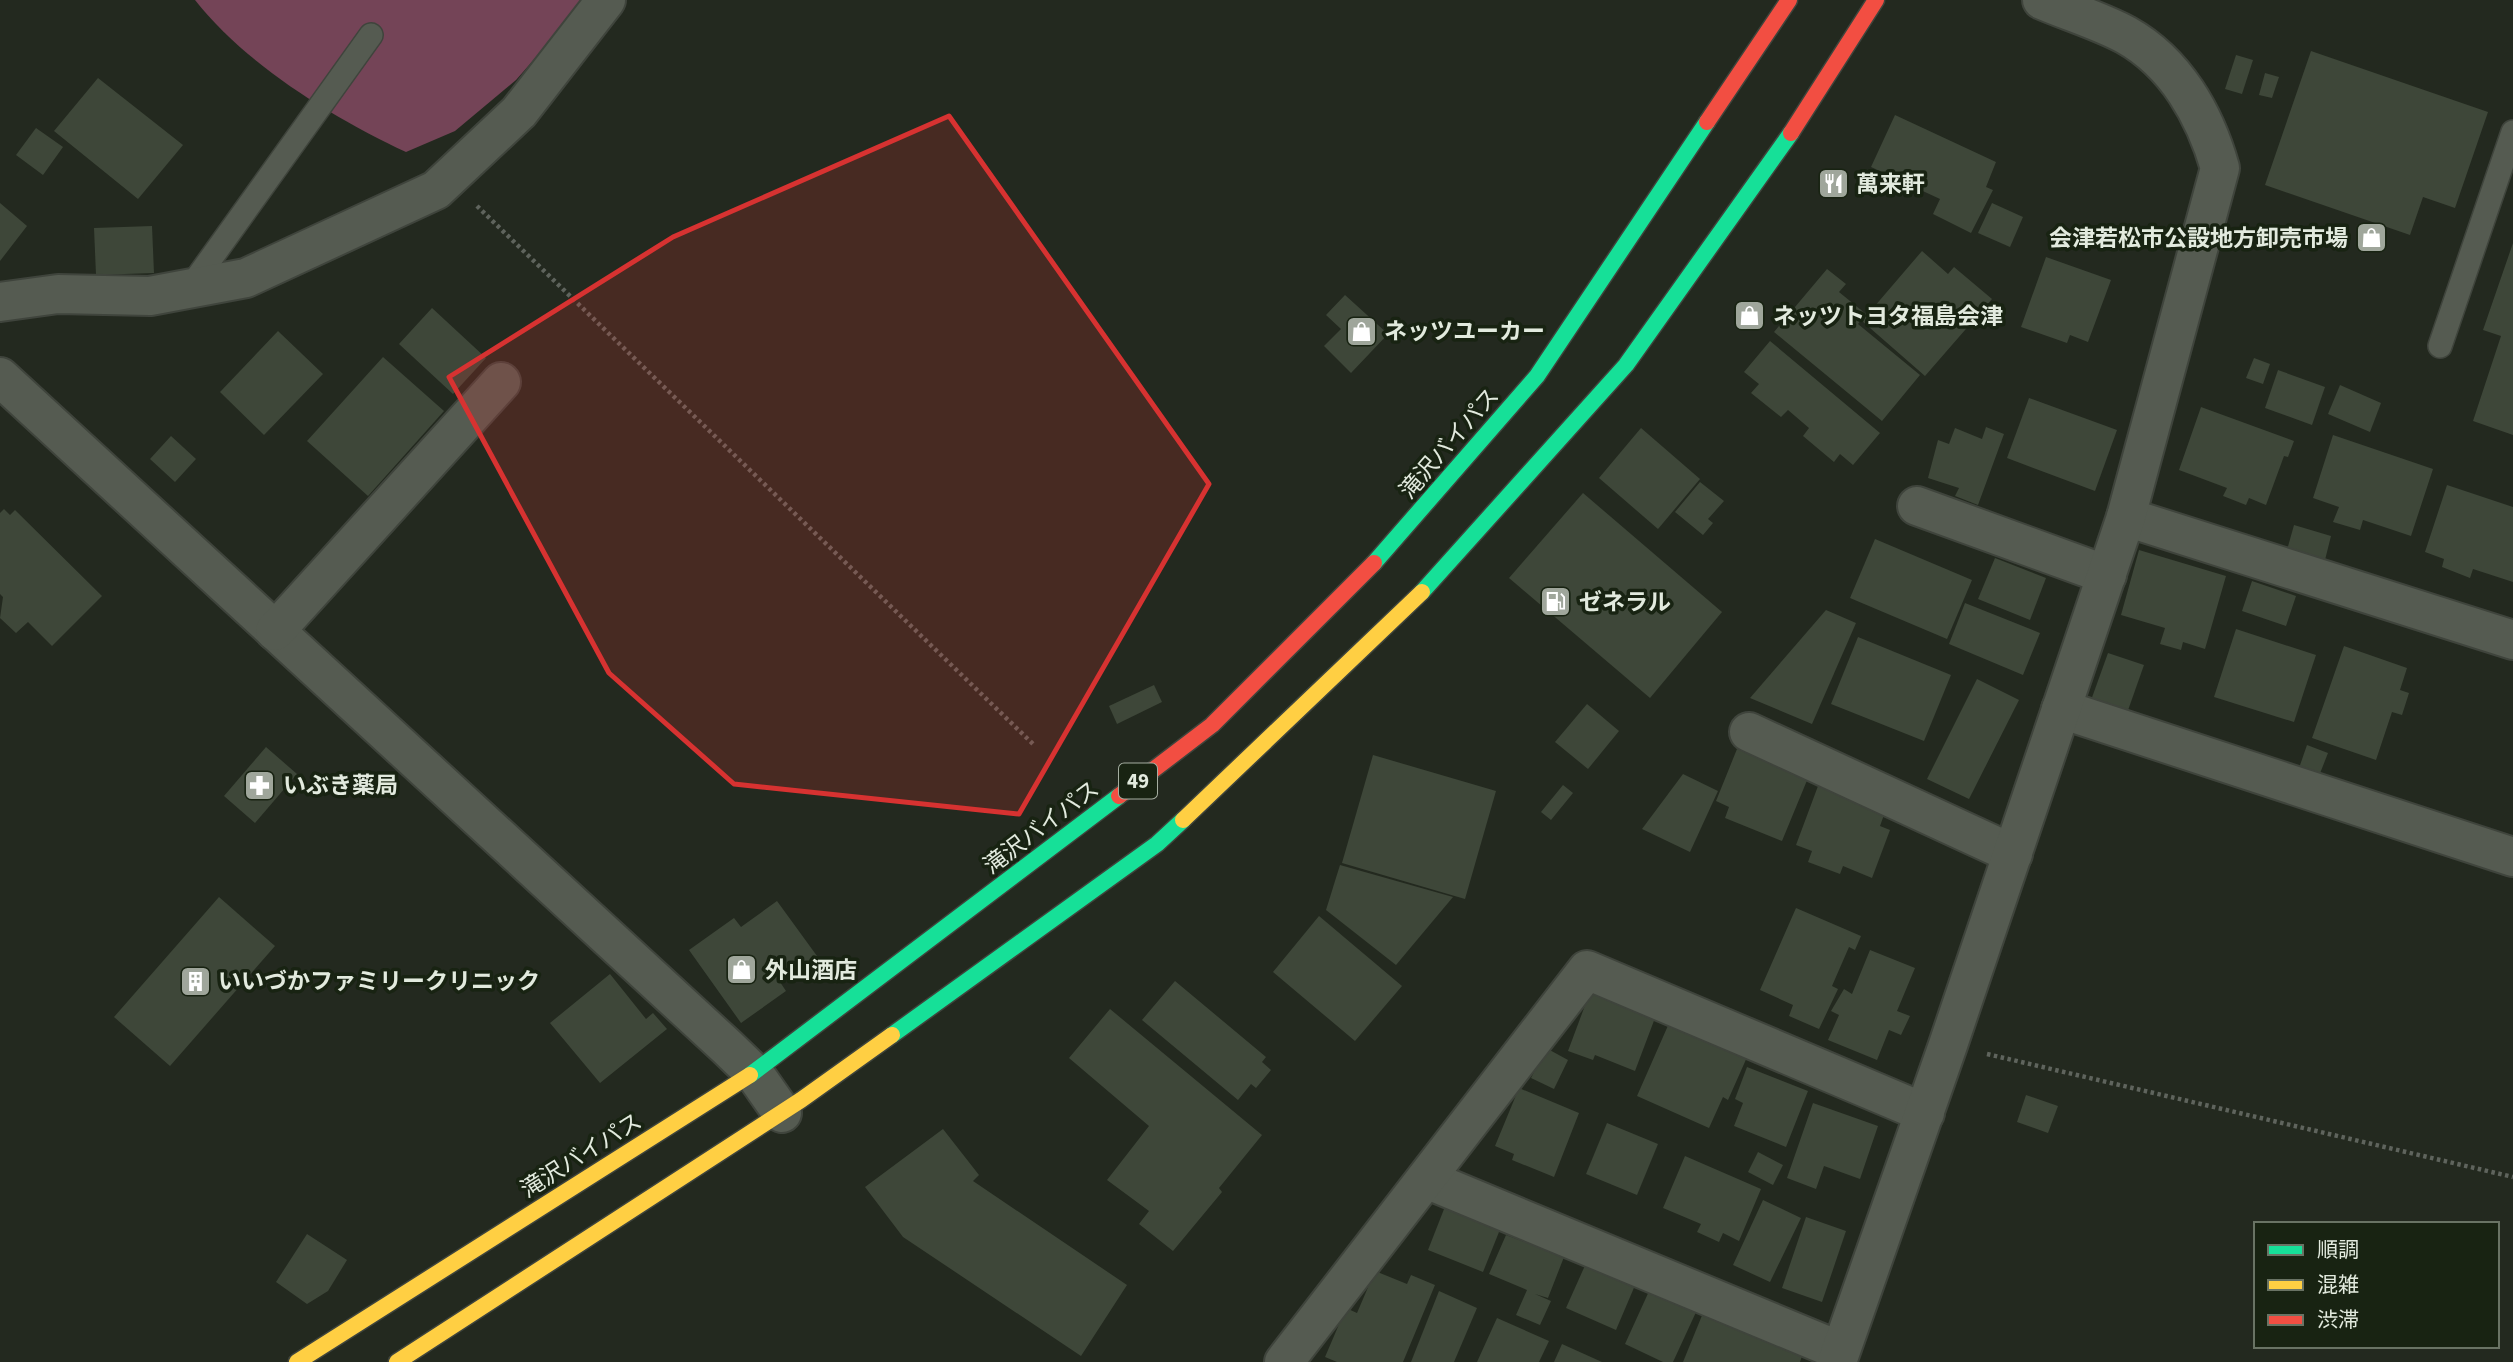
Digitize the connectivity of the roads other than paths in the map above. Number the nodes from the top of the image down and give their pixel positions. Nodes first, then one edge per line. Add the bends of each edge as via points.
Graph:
1 (606, 0) edge
2 (1789, 0) edge
3 (1876, 0) edge
4 (2042, 0) edge
5 (371, 35) dead end
6 (2513, 132) edge
7 (189, 289) junction
8 (0, 302) edge
9 (2440, 345) dead end
10 (0, 377) edge
11 (501, 382) dead end
12 (1917, 506) dead end
13 (2126, 517) junction
14 (2107, 575) junction
15 (275, 631) junction
16 (2513, 640) edge
17 (2061, 709) junction
18 (1749, 732) dead end
19 (2013, 854) junction
20 (2513, 857) edge
21 (754, 1073) junction
22 (782, 1113) junction
23 (1925, 1113) junction
24 (1426, 1179) junction
25 (1839, 1357) edge
26 (297, 1362) edge
27 (397, 1362) edge
28 (1286, 1362) edge

1 - 7 street via 519,112 436,190 246,278
2 - 21 highway, 滝沢バイパス / 49 via 1537,376 1367,571 1212,725
3 - 22 highway, 49 via 1741,207 1626,365 1389,626 1157,844
4 - 13 street via 2128,36 2174,74 2210,131 2220,167
5 - 7 lane
6 - 9 lane
7 - 8 street via 150,296 58,294
10 - 15 street
11 - 15 street
12 - 14 street
13 - 14 street
13 - 16 street
14 - 17 street
15 - 21 street
17 - 19 street
17 - 20 street
18 - 19 street
19 - 23 street
21 - 22 street
21 - 26 highway, 滝沢バイパス / 49
22 - 27 highway, 49
23 - 24 street via 1587,970
23 - 25 street
24 - 25 street
24 - 28 street

